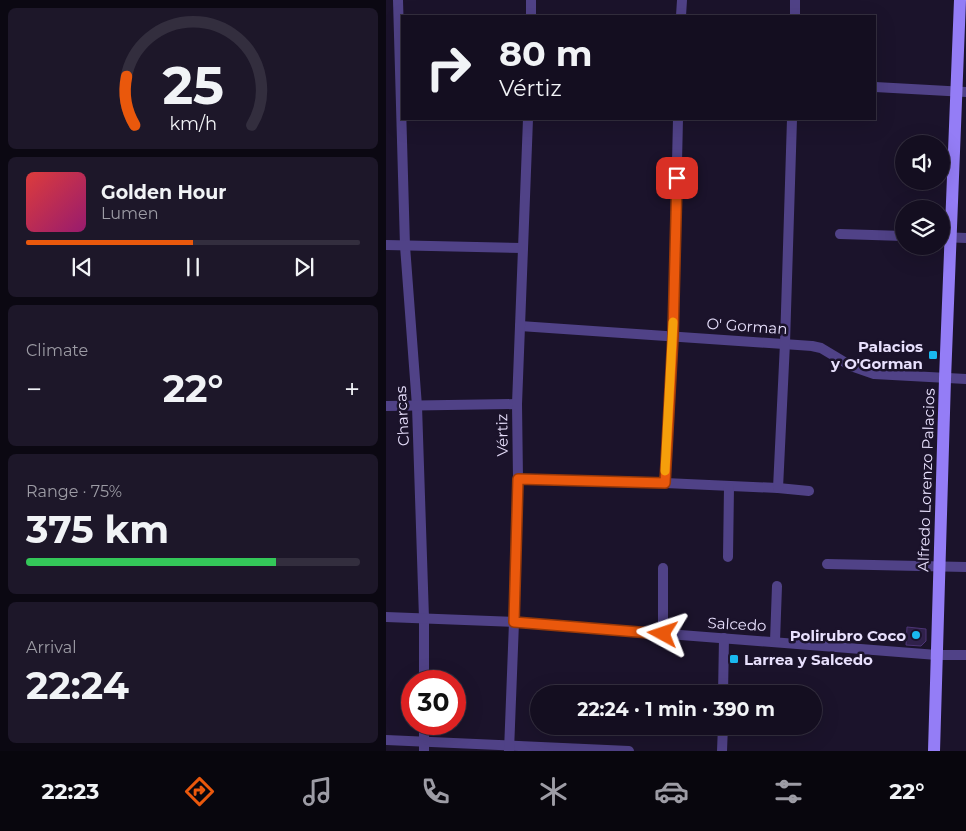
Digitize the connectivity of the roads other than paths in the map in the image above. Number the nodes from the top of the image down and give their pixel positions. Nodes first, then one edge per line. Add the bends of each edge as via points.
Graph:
1 (398, 0) edge
2 (531, 0) edge
3 (682, 0) edge
4 (796, 0) edge
5 (960, 0) edge
6 (531, 15) edge
7 (681, 15) edge
8 (795, 15) edge
9 (876, 87) edge
10 (962, 92) edge
11 (401, 105) edge
12 (401, 120) edge
13 (528, 120) edge
14 (678, 120) edge
15 (792, 120) edge
16 (950, 201) edge
17 (840, 234) dead end
18 (895, 236) edge
19 (950, 237) edge
20 (966, 238) edge
21 (386, 245) edge
22 (405, 246) junction
23 (523, 248) junction
24 (946, 255) edge
25 (520, 326) junction
26 (673, 336) junction
27 (785, 344) junction
28 (945, 379) junction
29 (966, 379) edge
30 (516, 404) junction
31 (386, 406) edge
32 (417, 406) junction
33 (518, 479) junction
34 (665, 483) junction
35 (729, 487) junction
36 (778, 488) junction
37 (809, 492) dead end
38 (728, 558) dead end
39 (827, 564) dead end
40 (940, 566) junction
41 (966, 567) edge
42 (663, 568) dead end
43 (777, 586) dead end
44 (386, 617) edge
45 (424, 618) junction
46 (514, 622) junction
47 (663, 634) junction
48 (724, 638) junction
49 (776, 642) junction
50 (937, 655) junction
51 (966, 655) edge
52 (424, 670) edge
53 (723, 685) edge
54 (723, 735) edge
55 (386, 740) edge
56 (424, 747) edge
57 (509, 748) edge
58 (629, 751) edge
59 (722, 751) edge
60 (934, 751) edge

1 - 11 street, Charcas
2 - 6 street
3 - 7 street
4 - 8 street
5 - 10 street, Alfredo Lorenzo Palacios
9 - 10 street
10 - 16 street, Alfredo Lorenzo Palacios
12 - 22 street, Charcas
13 - 23 street, Vértiz
14 - 26 street
15 - 27 street
17 - 18 street
19 - 20 street
21 - 22 street
22 - 23 street
22 - 32 street, Charcas
23 - 25 street, Vértiz
24 - 28 street, Alfredo Lorenzo Palacios
25 - 26 street, O' Gorman
25 - 30 street, Vértiz
26 - 27 street, O' Gorman
26 - 34 street
27 - 28 street, O' Gorman via 821,348 851,366 874,374
27 - 36 street
28 - 29 street, O' Gorman
28 - 40 street, Alfredo Lorenzo Palacios
30 - 32 street
30 - 33 street, Vértiz
31 - 32 street
32 - 45 street, Charcas
33 - 34 street
33 - 46 street, Vértiz
34 - 35 street
35 - 36 street
35 - 38 street
36 - 37 street
39 - 40 street
40 - 41 street
40 - 50 street, Alfredo Lorenzo Palacios
42 - 47 street
43 - 49 street
44 - 45 street, Salcedo
45 - 46 street, Salcedo
45 - 52 street, Charcas
46 - 47 street, Salcedo
46 - 57 street, Vértiz
47 - 48 street, Salcedo
48 - 49 street, Salcedo
48 - 53 street
49 - 50 street, Salcedo
50 - 51 street, Salcedo
50 - 60 street, Alfredo Lorenzo Palacios
54 - 59 street
55 - 56 street
56 - 57 street
57 - 58 street

